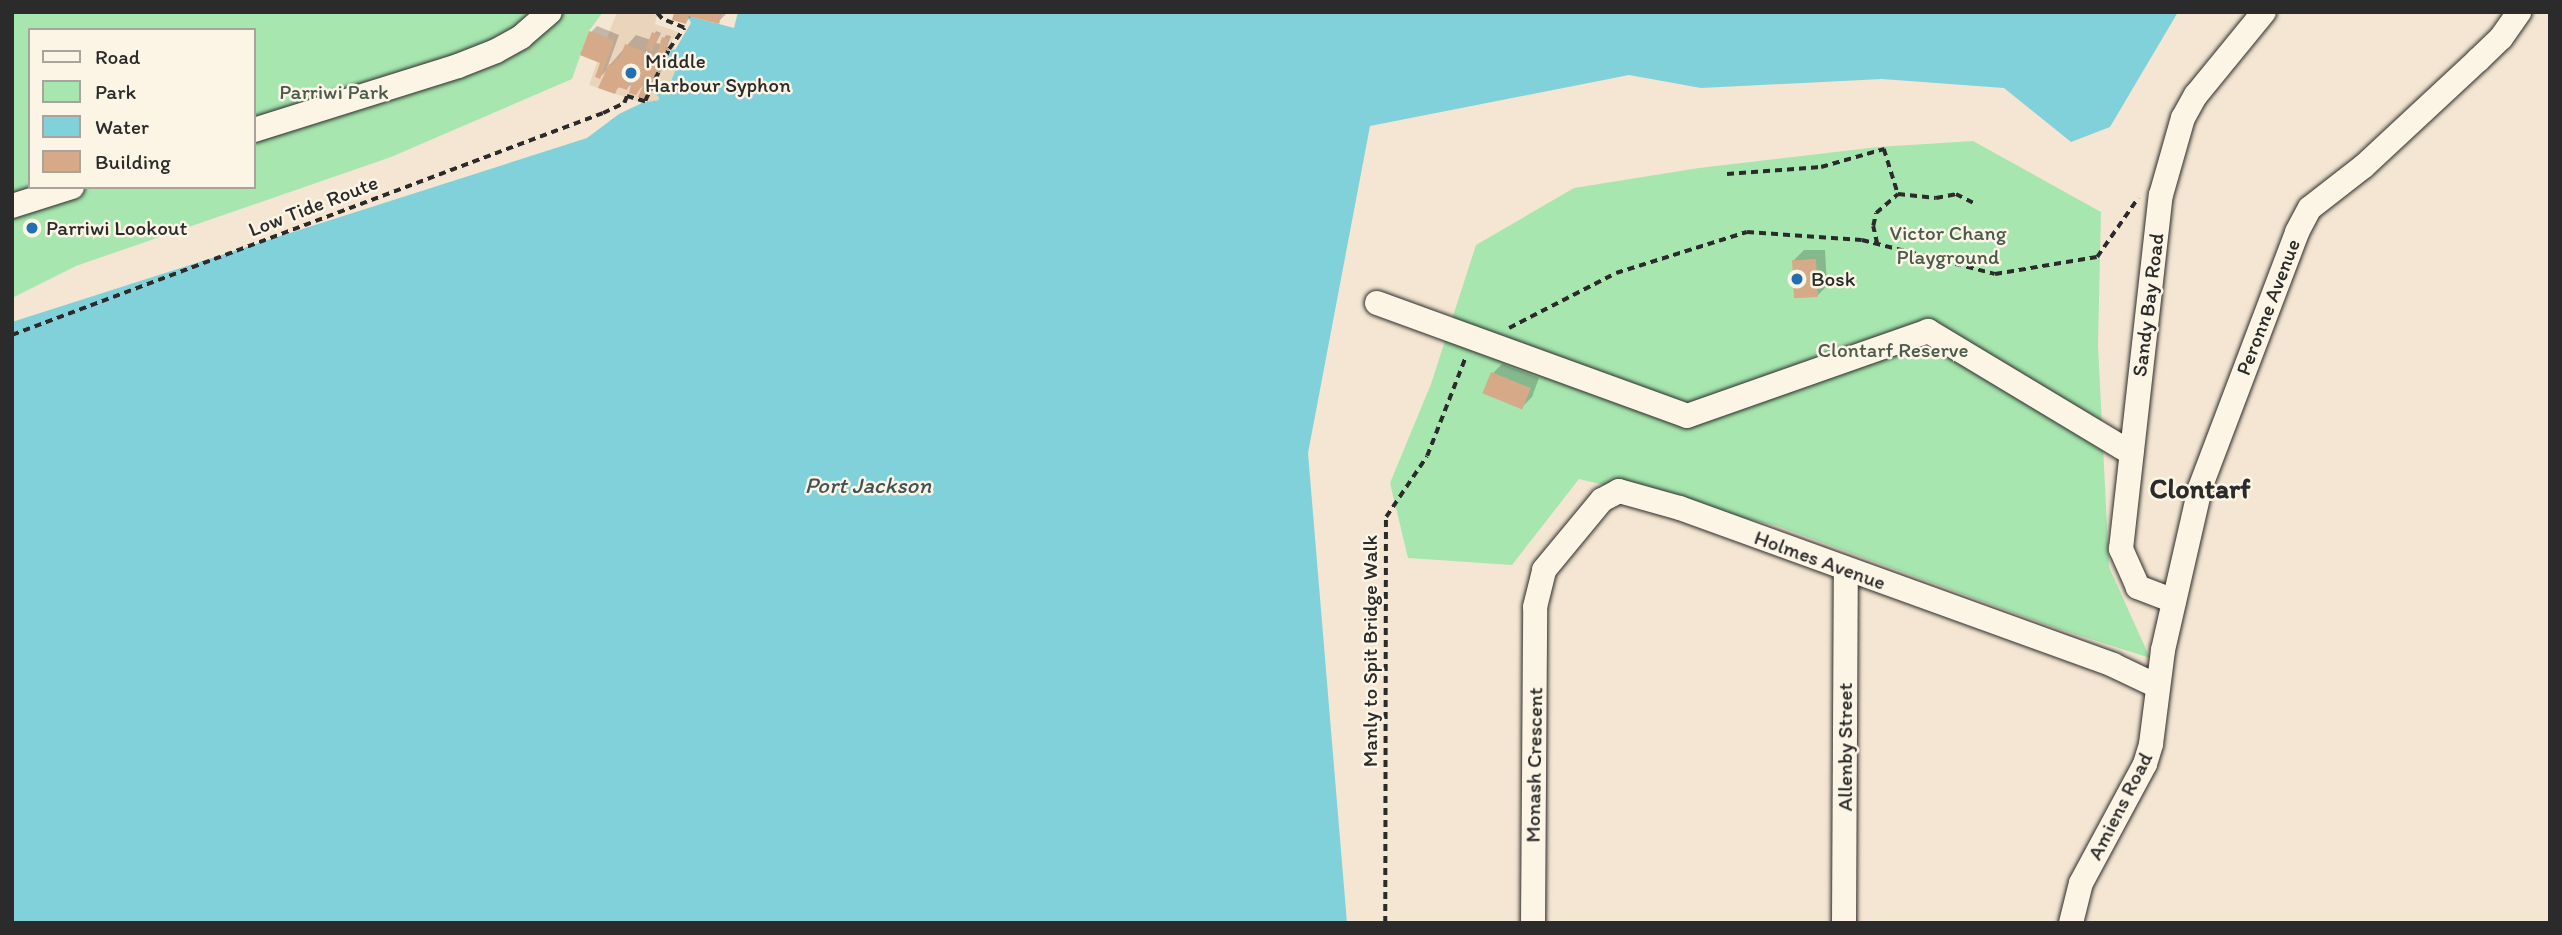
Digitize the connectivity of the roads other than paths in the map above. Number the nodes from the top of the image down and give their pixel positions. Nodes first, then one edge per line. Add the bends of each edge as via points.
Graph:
1 (550, 12) edge
2 (2264, 12) edge
3 (2519, 12) edge
4 (256, 129) edge
5 (66, 189) edge
6 (12, 206) edge
7 (1377, 303) dead end
8 (2131, 453) junction
9 (1846, 570) junction
10 (2174, 601) junction
11 (1535, 607) joint
12 (2157, 686) junction
13 (1533, 923) edge
14 (1844, 923) edge
15 (2071, 923) edge

1 - 4 street via 496,51
2 - 8 street, Sandy Bay Road via 2196,95 2183,118 2161,195
3 - 10 street, Peronne Avenue via 2478,60 2364,166 2310,208 2200,488
5 - 6 street
7 - 8 street via 1687,416 1928,331
8 - 10 street, Sandy Bay Road via 2121,549 2138,587
9 - 11 street, Holmes Avenue via 1680,508 1619,492 1602,500 1544,570
9 - 12 street, Holmes Avenue via 2113,665
9 - 14 street, Allenby Street
10 - 12 street, Peronne Avenue
11 - 13 street, Monash Crescent
12 - 15 street, Amiens Road via 2145,764 2081,883

